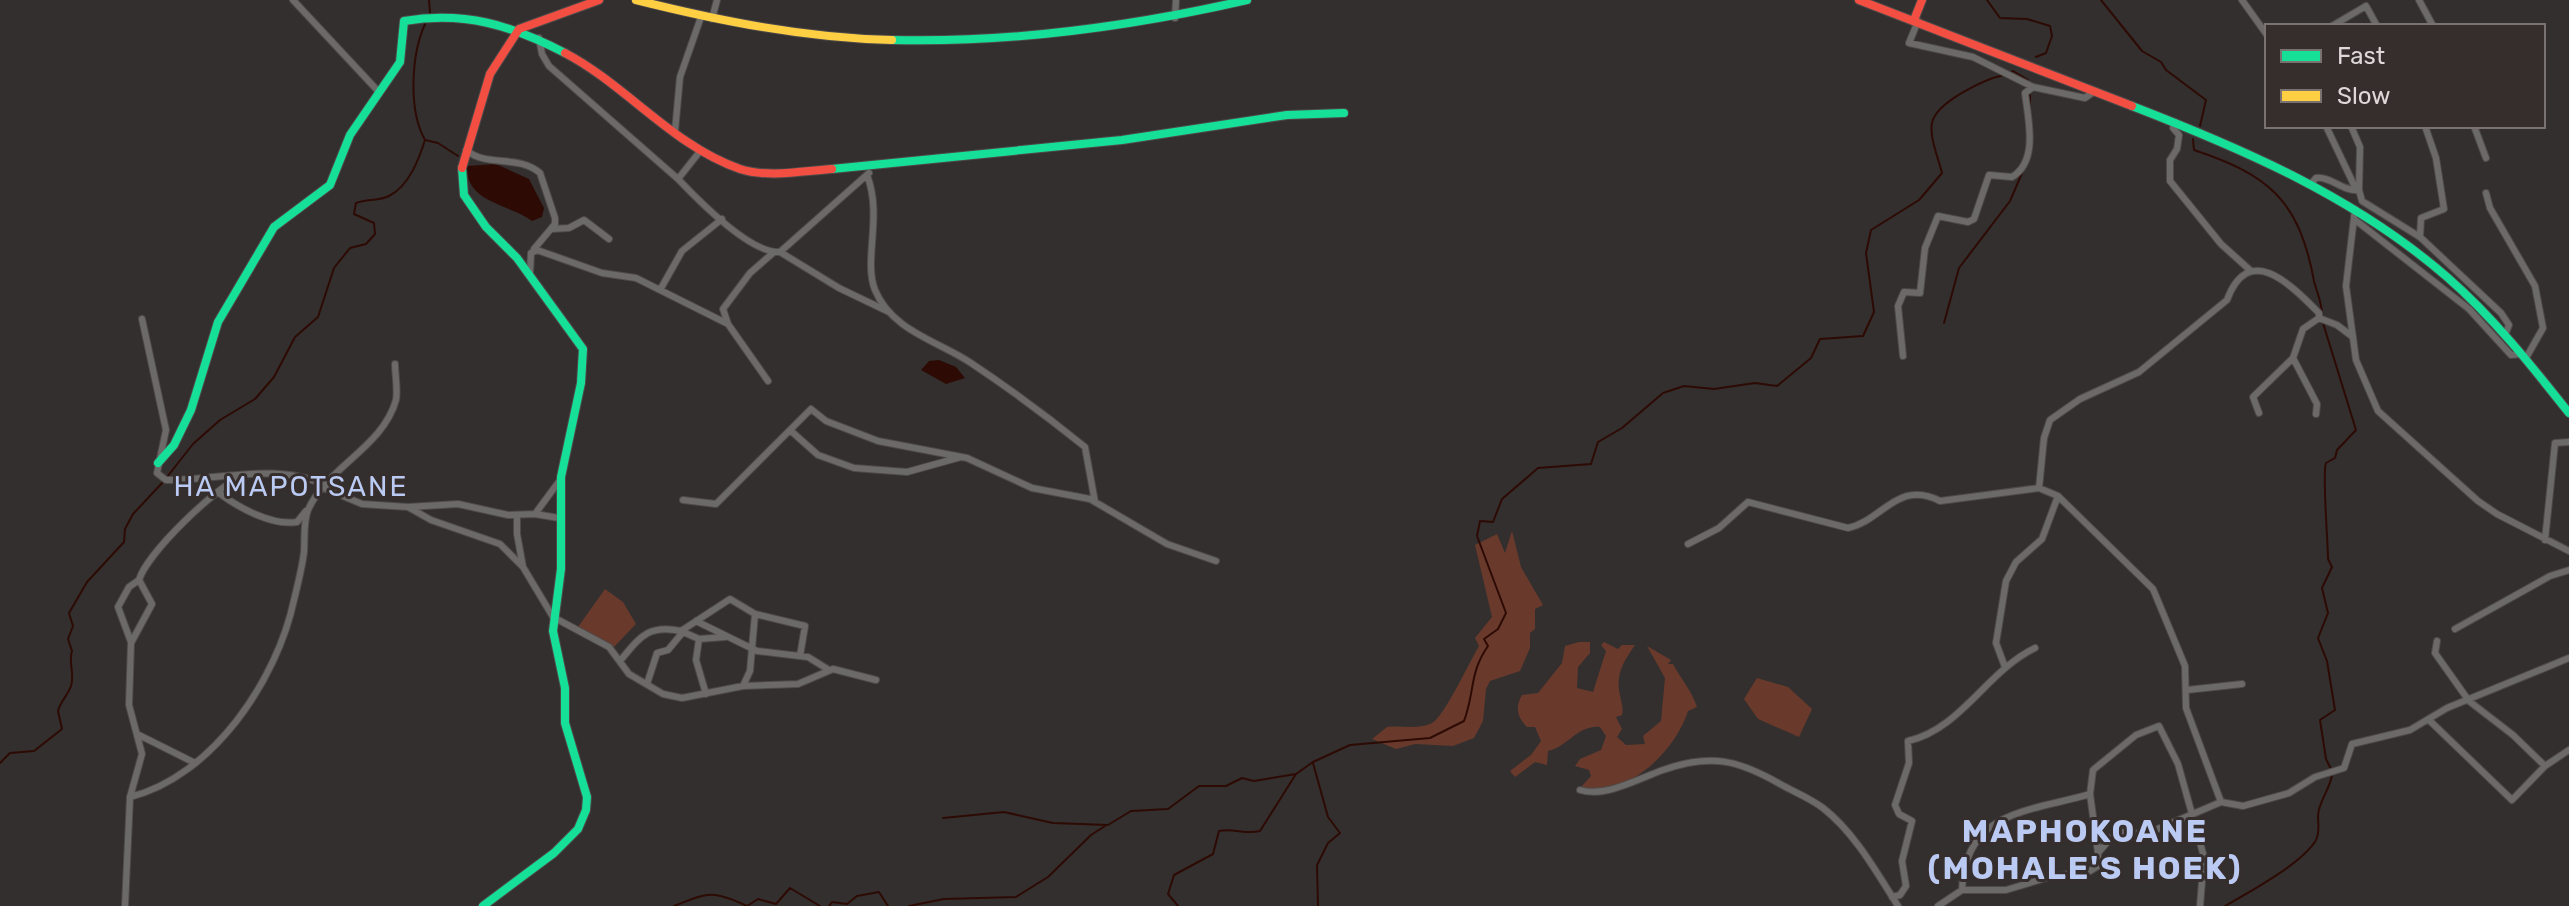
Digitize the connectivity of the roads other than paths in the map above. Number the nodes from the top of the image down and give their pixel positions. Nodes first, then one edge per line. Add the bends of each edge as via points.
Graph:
1 (293, 0) edge
2 (599, 0) edge
3 (636, 0) edge
4 (717, 0) edge
5 (1176, 0) edge
6 (1247, 0) edge
7 (1859, 0) edge
8 (1922, 0) edge
9 (2242, 0) edge
10 (2419, 0) edge
11 (701, 17) junction
12 (1175, 18) junction
13 (712, 19) junction
14 (1916, 20) junction
15 (2335, 24) edge
16 (2376, 24) edge
17 (2432, 24) edge
18 (519, 29) junction
19 (2265, 32) edge
20 (539, 38) junction
21 (2033, 87) junction
22 (378, 91) junction
23 (2095, 91) junction
24 (1344, 113) dead end
25 (2175, 122) junction
26 (2327, 128) edge
27 (2352, 128) edge
28 (2426, 128) edge
29 (2475, 128) edge
30 (675, 131) junction
31 (466, 150) junction
32 (701, 150) junction
33 (2486, 158) dead end
34 (876, 167) junction
35 (867, 175) junction
36 (678, 179) junction
37 (2311, 184) junction
38 (2358, 188) junction
39 (2486, 193) dead end
40 (2354, 214) junction
41 (722, 219) junction
42 (551, 229) junction
43 (2420, 237) junction
44 (609, 239) dead end
45 (534, 249) junction
46 (776, 253) junction
47 (2251, 271) junction
48 (531, 277) junction
49 (872, 279) junction
50 (660, 290) junction
51 (866, 301) junction
52 (890, 312) junction
53 (2319, 318) junction
54 (142, 319) dead end
55 (728, 324) junction
56 (2505, 335) junction
57 (2353, 337) junction
58 (1903, 356) dead end
59 (2524, 356) junction
60 (2293, 358) junction
61 (395, 364) dead end
62 (768, 381) dead end
63 (2259, 413) dead end
64 (2569, 413) edge
65 (2316, 414) dead end
66 (791, 431) junction
67 (2569, 442) edge
68 (963, 457) junction
69 (158, 463) junction
70 (242, 476) junction
71 (561, 477) junction
72 (325, 487) junction
73 (2039, 488) junction
74 (219, 493) junction
75 (2058, 496) junction
76 (683, 500) dead end
77 (1095, 502) junction
78 (408, 507) junction
79 (309, 508) junction
80 (535, 514) junction
81 (517, 515) junction
82 (559, 518) junction
83 (2545, 540) junction
84 (1688, 544) dead end
85 (2569, 551) edge
86 (1216, 561) dead end
87 (523, 567) junction
88 (2569, 570) edge
89 (139, 580) junction
90 (755, 614) junction
91 (553, 617) junction
92 (696, 621) junction
93 (2455, 629) dead end
94 (682, 631) junction
95 (725, 637) junction
96 (699, 639) junction
97 (2437, 641) dead end
98 (131, 643) junction
99 (2035, 648) dead end
100 (752, 649) junction
101 (800, 656) junction
102 (2569, 658) edge
103 (620, 661) junction
104 (2005, 667) junction
105 (829, 670) junction
106 (876, 680) dead end
107 (647, 684) junction
108 (2242, 684) dead end
109 (743, 686) junction
110 (2187, 690) junction
111 (706, 694) junction
112 (2469, 701) junction
113 (2429, 720) junction
114 (139, 735) junction
115 (2569, 750) edge
116 (193, 762) junction
117 (2545, 766) junction
118 (1580, 790) dead end
119 (2090, 794) junction
120 (130, 797) junction
121 (2221, 802) junction
122 (2193, 814) junction
123 (2098, 853) junction
124 (1962, 890) junction
125 (1892, 897) junction
126 (125, 906) edge
127 (483, 906) edge
128 (1898, 906) edge
129 (1938, 906) edge
130 (2200, 906) edge

1 - 22 street
2 - 18 street
3 - 11 street
4 - 13 street
5 - 12 street
6 - 12 street
7 - 14 street
8 - 14 street
9 - 19 street
10 - 17 street
11 - 13 street
11 - 30 street via 680,77
12 - 13 street via 1071,35 951,44 834,39
14 - 21 street via 1909,43 1973,57
14 - 23 street
15 - 16 street via 2366,6
18 - 20 street
18 - 22 street via 440,15 404,21 400,62 384,90
18 - 31 street via 490,74
20 - 30 street
20 - 36 street via 549,66
21 - 23 street via 2085,98
21 - 58 street via 2025,93 2030,142 2019,172 2012,177 1989,175 1974,219 1938,216 1925,248 1920,293 1904,292 1898,306
22 - 69 street via 350,135 330,185 274,227 218,322 191,410 174,445
23 - 25 street
24 - 34 street via 1287,115 1122,140
25 - 37 street
25 - 47 street via 2179,135 2170,160 2170,181 2221,244
26 - 38 street
27 - 38 street via 2360,147
28 - 43 street via 2444,209 2421,218
29 - 33 street
30 - 32 street
31 - 42 street via 481,159 522,163 540,173 555,218
31 - 48 street via 464,195
32 - 34 street via 740,169 763,173
32 - 36 street
34 - 35 street
35 - 46 street
35 - 49 street via 875,203
36 - 41 street
37 - 38 street via 2323,177 2347,189
37 - 40 street
38 - 43 street via 2362,201
39 - 59 street via 2535,286 2543,328
40 - 56 street via 2429,262
40 - 57 street via 2346,286
40 - 59 street via 2469,309 2511,355
41 - 46 street via 747,240
41 - 50 street via 682,251
42 - 44 street via 584,220
42 - 45 street
43 - 56 street via 2501,313 2509,325
45 - 48 street
45 - 50 street via 602,273 628,275
46 - 51 street
46 - 55 street via 750,273 725,305
47 - 53 street via 2281,278
47 - 73 street via 2233,284 2227,300 2139,372 2080,399 2050,420
48 - 71 street via 583,349
49 - 51 street
49 - 52 street
50 - 55 street
51 - 52 street
52 - 77 street via 907,328 968,361 1085,447
53 - 57 street
53 - 60 street via 2303,329
54 - 69 street via 166,430
55 - 62 street
56 - 59 street
57 - 83 street via 2361,379 2378,411 2466,491
59 - 64 street
60 - 63 street via 2253,397
60 - 65 street via 2312,393
61 - 72 street via 396,400 383,425
66 - 68 street via 818,455 854,468 907,472
66 - 68 street via 811,409 826,421 878,441
66 - 76 street via 716,504
67 - 83 street via 2555,443
68 - 77 street via 1032,488
69 - 70 street via 157,473 166,480
70 - 72 street via 299,474
70 - 74 street
71 - 80 street
71 - 82 street
72 - 78 street via 362,504
72 - 79 street
73 - 75 street
73 - 84 street via 1940,501 1913,495 1848,528 1748,502 1719,528
74 - 79 street via 237,506 286,524 297,522
74 - 89 street via 154,552
75 - 104 street via 2042,539 2016,562 2006,581 1996,643
75 - 110 street via 2153,589 2185,666
77 - 86 street via 1167,544
78 - 81 street via 458,504
78 - 87 street via 500,544
79 - 116 street via 293,604 268,673 244,716
80 - 81 street
80 - 82 street
81 - 87 street
82 - 91 street via 561,569
83 - 85 street
87 - 91 street
88 - 93 street
89 - 98 street via 152,604
89 - 98 street via 118,607
90 - 92 street via 730,599
90 - 100 street
90 - 101 street via 805,626
91 - 103 street via 601,642
91 - 127 street via 565,723 587,797 586,810 578,829 554,853
92 - 94 street
92 - 95 street
94 - 96 street
94 - 103 street via 650,631
94 - 107 street via 668,650 657,653
95 - 96 street
95 - 100 street
96 - 111 street via 696,660
97 - 112 street via 2435,653
98 - 114 street via 129,705
99 - 104 street
100 - 101 street
100 - 109 street
101 - 105 street
102 - 112 street
103 - 107 street via 629,674
104 - 125 street via 1952,720 1908,741 1909,763 1895,805 1912,821 1902,861 1906,886
105 - 106 street
105 - 109 street via 798,684
107 - 111 street via 671,696
108 - 110 street
109 - 111 street
110 - 121 street via 2186,708
112 - 113 street
112 - 117 street
113 - 117 street via 2512,800
113 - 121 street via 2352,744 2344,768 2289,793 2243,806
114 - 116 street
114 - 120 street via 141,764
115 - 117 street
116 - 120 street via 151,792
118 - 125 street via 1628,783 1688,763 1744,764 1839,822
119 - 122 street via 2093,770 2111,752 2159,726 2178,764
119 - 123 street
119 - 124 street via 2009,816 1982,832 1967,853
120 - 126 street
121 - 122 street
122 - 123 street via 2146,834 2116,832
122 - 130 street via 2204,857
123 - 124 street via 2098,866 2090,871 2006,890
124 - 129 street
125 - 128 street

